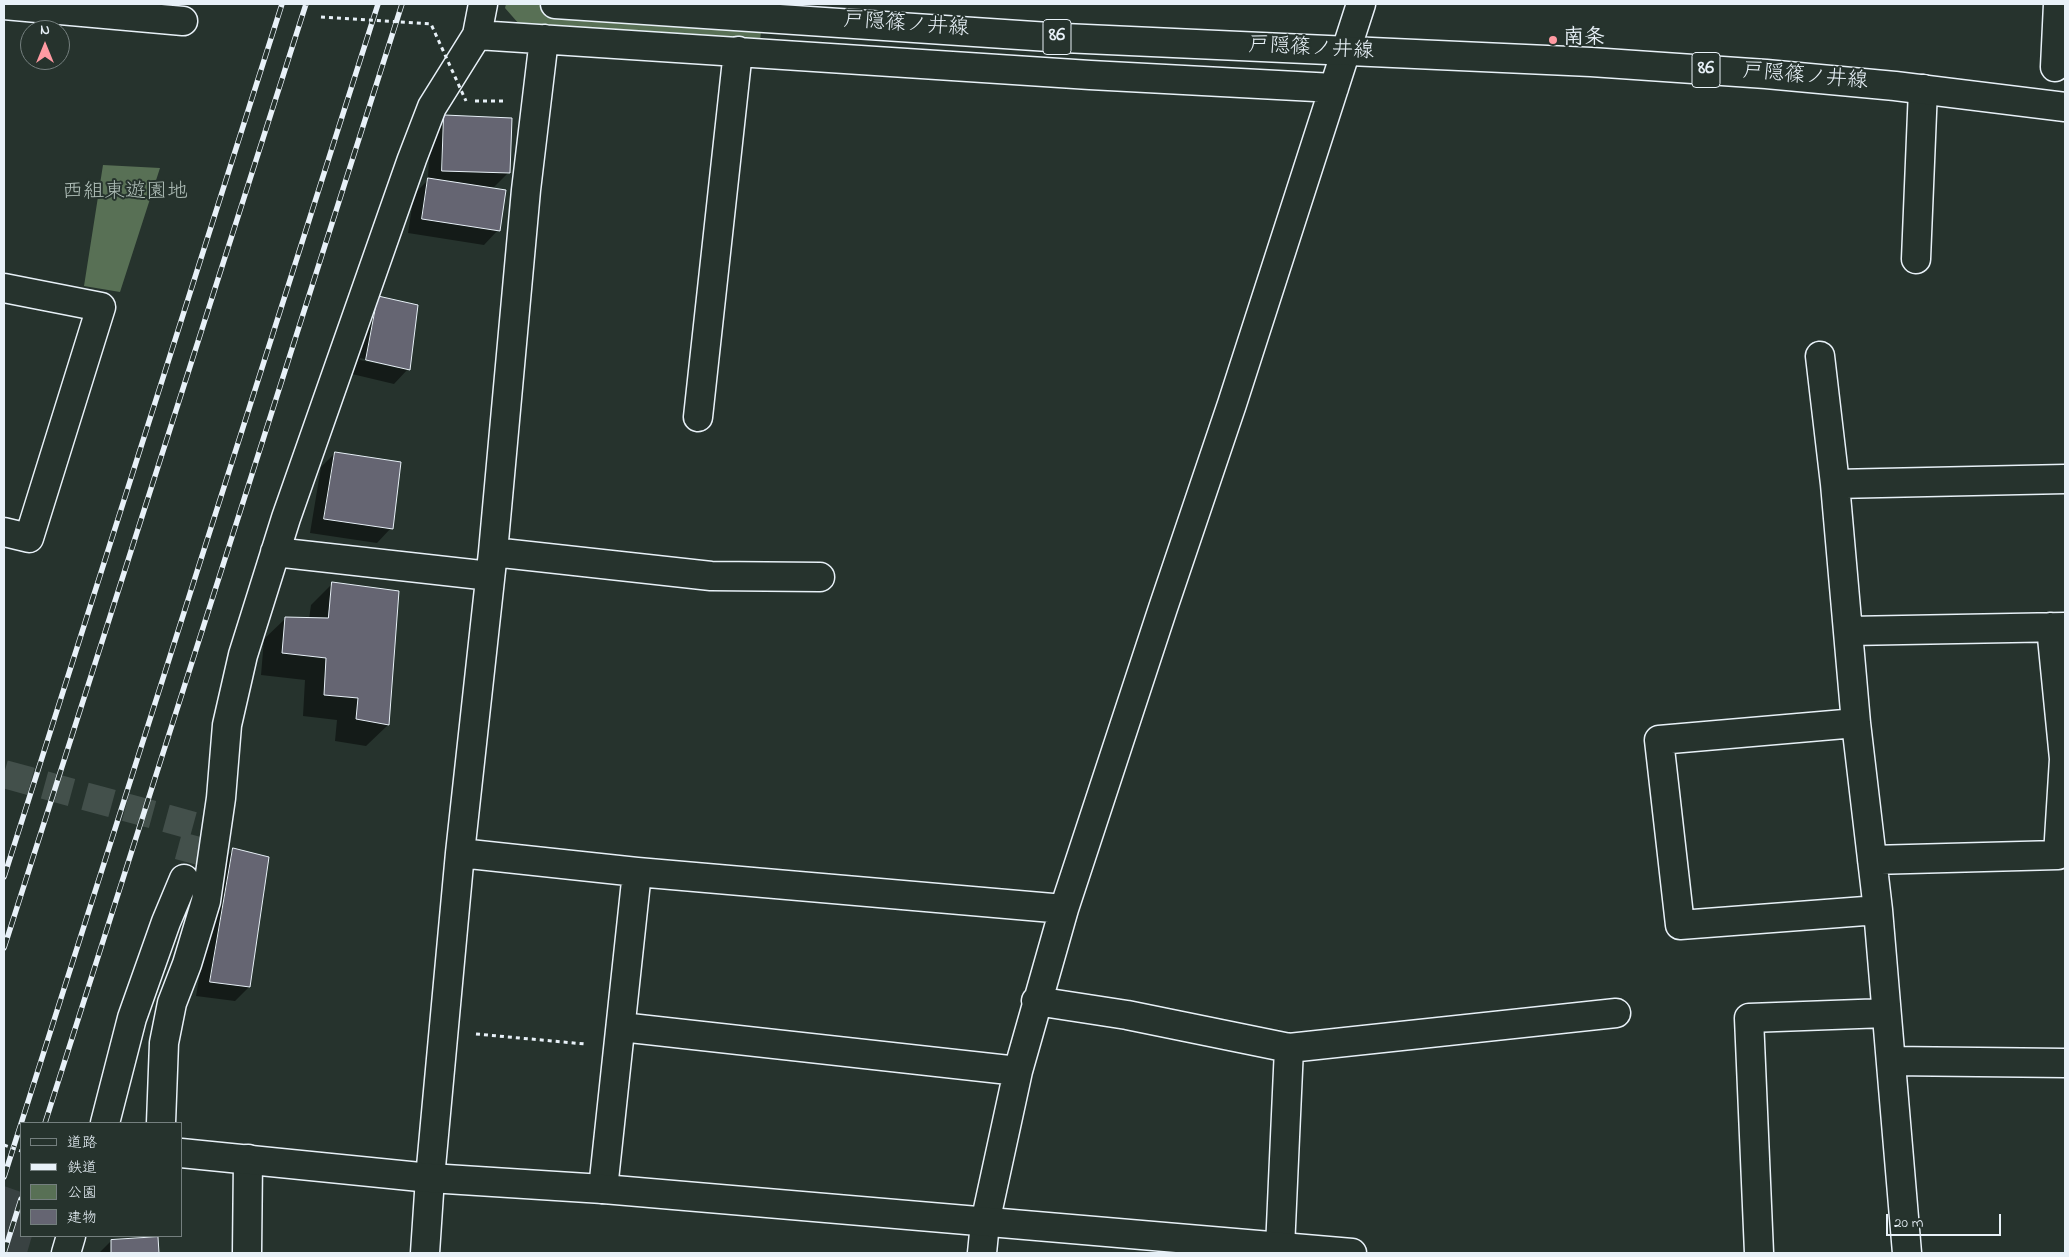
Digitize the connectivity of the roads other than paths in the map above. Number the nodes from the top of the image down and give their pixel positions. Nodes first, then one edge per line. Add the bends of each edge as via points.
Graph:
1 (483, 4) edge
2 (555, 4) edge
3 (1361, 4) edge
4 (2058, 4) edge
5 (4, 5) edge
6 (183, 21) dead end
7 (477, 35) junction
8 (544, 39) junction
9 (738, 51) junction
10 (1346, 51) junction
11 (2055, 68) dead end
12 (1334, 88) junction
13 (1922, 89) junction
14 (2065, 107) edge
15 (1916, 258) dead end
16 (4, 288) edge
17 (1820, 356) dead end
18 (698, 417) dead end
19 (2065, 479) edge
20 (1836, 484) junction
21 (4, 532) edge
22 (275, 552) junction
23 (492, 564) junction
24 (820, 577) dead end
25 (2058, 627) edge
26 (1849, 630) junction
27 (1856, 723) junction
28 (2065, 759) edge
29 (460, 853) junction
30 (1872, 860) junction
31 (637, 872) junction
32 (184, 879) tunnel mouth
33 (1064, 909) junction
34 (1878, 910) junction
35 (1036, 1001) junction
36 (1616, 1013) dead end
37 (1886, 1013) junction
38 (620, 1037) junction
39 (1289, 1048) junction
40 (1891, 1061) junction
41 (2065, 1063) edge
42 (1018, 1070) junction
43 (105, 1122) edge
44 (161, 1122) edge
45 (182, 1153) edge
46 (248, 1159) junction
47 (430, 1178) junction
48 (603, 1189) junction
49 (985, 1223) junction
50 (71, 1237) edge
51 (1280, 1248) junction
52 (66, 1253) edge
53 (247, 1253) edge
54 (425, 1253) edge
55 (982, 1253) edge
56 (1352, 1253) edge
57 (1759, 1253) edge
58 (1907, 1253) edge

1 - 7 street
2 - 10 street, 戸隠篠ノ井線 / 86 via 1064,38
3 - 10 street
4 - 11 street
5 - 6 street
7 - 8 street
7 - 22 street via 432,108 415,150
8 - 9 street
8 - 23 street via 526,190
9 - 12 street
9 - 18 street
10 - 12 street
10 - 13 street, 戸隠篠ノ井線 / 86 via 1600,63
12 - 33 street
13 - 14 street, 戸隠篠ノ井線 / 86
13 - 15 street
16 - 21 street via 101,307 29,538
17 - 20 street
19 - 20 street
20 - 26 street
22 - 23 street
22 - 44 street via 243,655 227,724 221,798 206,901 172,1003 164,1043
23 - 24 street via 711,576
23 - 29 street
25 - 26 street
25 - 28 street
26 - 27 street
27 - 30 street
27 - 34 street via 1659,740 1680,925
28 - 30 street via 2058,855
29 - 31 street
29 - 47 street
30 - 34 street
31 - 33 street
31 - 38 street
32 - 43 street via 132,1018
33 - 35 street
34 - 37 street
35 - 39 street via 1127,1015
35 - 42 street
36 - 39 street
37 - 40 street
37 - 57 street via 1750,1018
38 - 42 street
38 - 48 street
39 - 51 street
40 - 41 street
40 - 58 street
42 - 49 street
45 - 46 street
46 - 47 street
46 - 53 street
47 - 48 street
47 - 54 street
48 - 49 street
49 - 51 street
49 - 55 street
50 - 52 street
51 - 56 street

